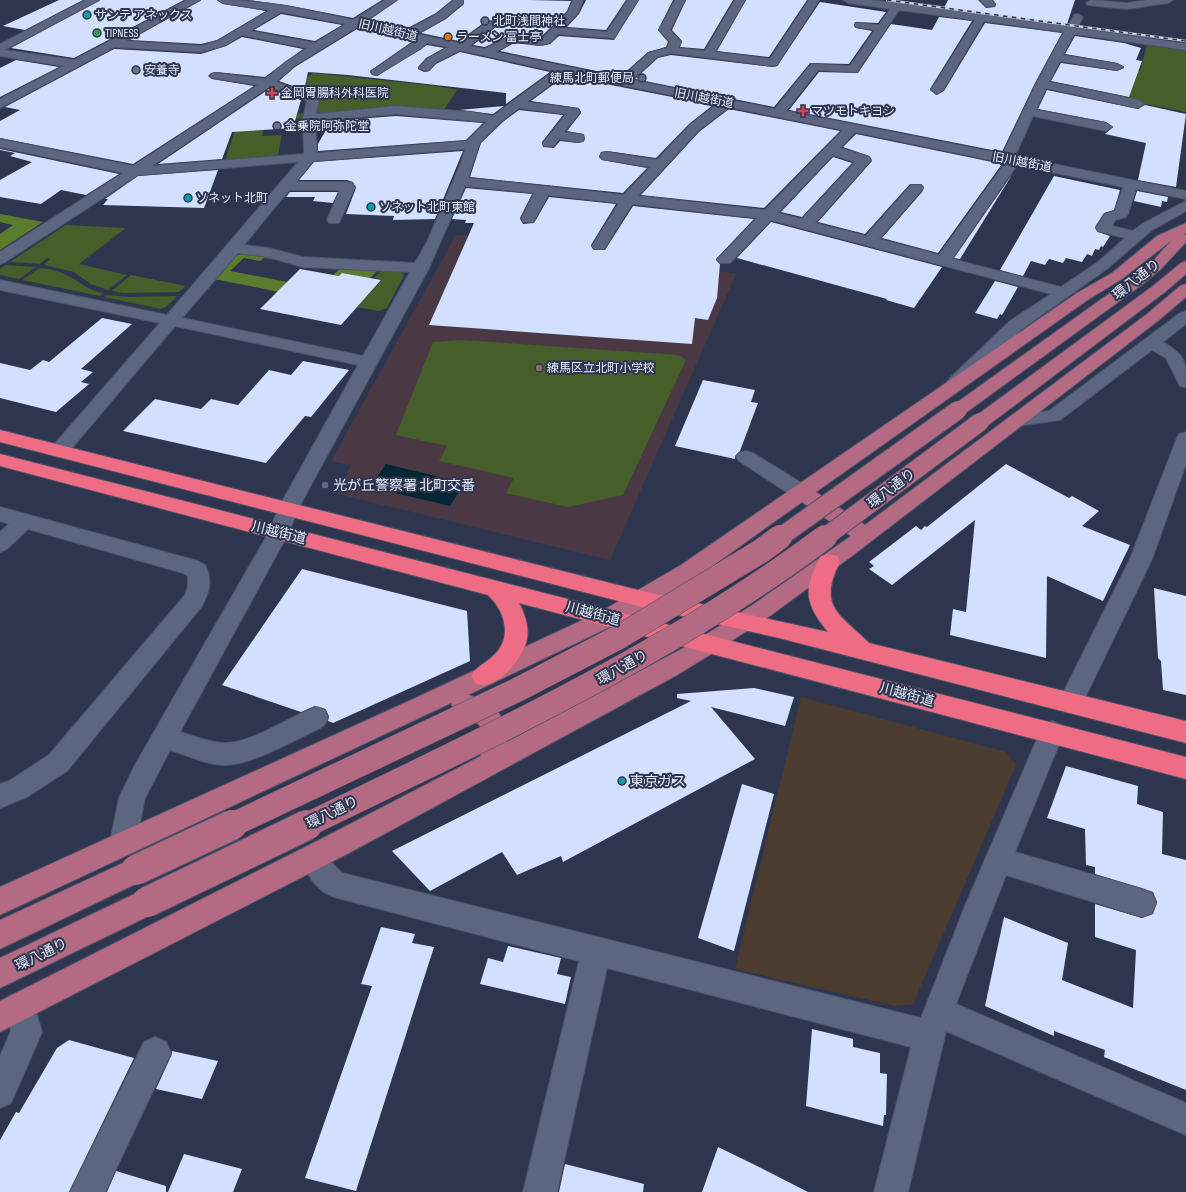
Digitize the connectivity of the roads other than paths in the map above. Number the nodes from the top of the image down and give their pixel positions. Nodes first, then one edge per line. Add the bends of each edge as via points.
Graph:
1 (94, 0) edge
2 (195, 0) edge
3 (223, 0) edge
4 (392, 0) edge
5 (578, 0) edge
6 (633, 0) edge
7 (680, 0) edge
8 (740, 0) edge
9 (814, 0) edge
10 (848, 0) edge
11 (1168, 0) edge
12 (459, 1) edge
13 (1091, 1) edge
14 (248, 2) edge
15 (972, 2) dead end
16 (991, 3) edge
17 (897, 6) junction
18 (281, 8) junction
19 (982, 17) junction
20 (354, 22) junction
21 (491, 24) dead end
22 (860, 25) dead end
23 (881, 28) junction
24 (1071, 30) junction
25 (557, 31) junction
26 (242, 32) junction
27 (410, 34) junction
28 (426, 38) junction
29 (112, 44) junction
30 (460, 46) junction
31 (317, 47) junction
32 (0, 48) edge
33 (1186, 48) edge
34 (201, 49) junction
35 (671, 50) junction
36 (488, 52) junction
37 (0, 53) edge
38 (708, 55) junction
39 (1057, 57) junction
40 (192, 60) dead end
41 (746, 60) junction
42 (773, 63) junction
43 (76, 64) junction
44 (1117, 67) dead end
45 (425, 68) dead end
46 (563, 70) junction
47 (738, 71) dead end
48 (377, 72) dead end
49 (216, 76) dead end
50 (807, 76) junction
51 (623, 82) junction
52 (268, 83) junction
53 (1042, 84) junction
54 (937, 90) dead end
55 (726, 103) junction
56 (0, 104) edge
57 (517, 104) junction
58 (1138, 104) dead end
59 (1029, 112) junction
60 (778, 113) junction
61 (309, 118) junction
62 (495, 120) junction
63 (1106, 127) dead end
64 (852, 128) junction
65 (578, 138) dead end
66 (0, 143) edge
67 (472, 145) junction
68 (831, 150) junction
69 (607, 156) dead end
70 (310, 158) junction
71 (1011, 160) junction
72 (660, 165) junction
73 (135, 171) junction
74 (460, 181) junction
75 (1131, 184) junction
76 (286, 186) junction
77 (916, 188) dead end
78 (543, 190) junction
79 (1186, 195) edge
80 (628, 199) junction
81 (1186, 205) edge
82 (1186, 213) edge
83 (1168, 214) junction
84 (769, 215) junction
85 (528, 219) dead end
86 (334, 220) dead end
87 (806, 224) junction
88 (1186, 227) edge
89 (1186, 233) edge
90 (1137, 237) junction
91 (870, 241) junction
92 (599, 246) dead end
93 (234, 248) junction
94 (0, 259) edge
95 (725, 260) dead end
96 (943, 261) junction
97 (1186, 266) edge
98 (421, 268) junction
99 (0, 286) edge
100 (1186, 289) edge
101 (1062, 292) junction
102 (171, 321) junction
103 (1183, 321) edge
104 (1151, 342) junction
105 (368, 362) junction
106 (1186, 382) edge
107 (950, 402) junction
108 (1018, 420) junction
109 (0, 436) edge
110 (1186, 439) edge
111 (59, 451) junction
112 (746, 457) dead end
113 (0, 460) edge
114 (801, 492) junction
115 (288, 509) junction
116 (0, 514) edge
117 (24, 521) junction
118 (279, 532) junction
119 (865, 536) junction
120 (0, 544) edge
121 (829, 562) junction
122 (492, 587) junction
123 (642, 598) junction
124 (610, 617) junction
125 (746, 622) junction
126 (711, 644) junction
127 (862, 650) junction
128 (483, 676) junction
129 (1070, 703) junction
130 (418, 708) junction
131 (316, 717) dead end
132 (1052, 732) junction
133 (1186, 732) edge
134 (164, 738) junction
135 (1186, 768) edge
136 (475, 773) junction
137 (0, 796) edge
138 (123, 843) junction
139 (314, 857) junction
140 (998, 860) junction
141 (0, 901) edge
142 (1142, 903) dead end
143 (0, 935) edge
144 (596, 951) junction
145 (0, 973) edge
146 (10, 1012) edge
147 (934, 1024) junction
148 (155, 1053) dead end
149 (0, 1092) edge
150 (1186, 1119) edge
151 (88, 1192) edge
152 (540, 1192) edge
153 (891, 1192) edge

1 - 32 street
2 - 29 street
3 - 14 street, 旧川越街道
4 - 20 street
5 - 25 street via 573,13
6 - 25 street via 610,36
7 - 35 street via 664,30 676,42
8 - 38 street
9 - 42 street
10 - 17 street
11 - 13 street via 1127,6
12 - 27 street via 441,16
13 - 24 street
14 - 18 street, 旧川越街道
15 - 16 street
17 - 19 street
17 - 23 street
18 - 20 street, 旧川越街道
18 - 26 street
19 - 24 street
19 - 54 street
20 - 27 street, 旧川越街道
20 - 31 street
21 - 30 street
22 - 23 street
23 - 50 street via 853,70 815,66
24 - 33 street
24 - 39 street
25 - 36 street via 545,42 512,38
26 - 31 street
26 - 34 street via 219,45
27 - 28 street, 旧川越街道
28 - 30 street, 旧川越街道
28 - 48 street
29 - 34 street
29 - 43 street
30 - 36 street, 旧川越街道
30 - 45 street via 431,61
31 - 52 street via 290,64
34 - 40 street via 202,51
35 - 38 street
35 - 51 street via 655,54
36 - 46 street, 旧川越街道
37 - 43 street
38 - 41 street
39 - 44 street
39 - 53 street
41 - 42 street
41 - 47 street
42 - 50 street via 774,70
43 - 56 street
46 - 51 street, 旧川越街道
46 - 57 street
49 - 52 street
50 - 60 street
51 - 55 street, 旧川越街道
52 - 61 street via 314,99
52 - 73 street
53 - 58 street
53 - 59 street
55 - 60 street, 旧川越街道
55 - 72 street via 694,128
57 - 62 street
57 - 65 street via 574,112 552,139
59 - 63 street
59 - 71 street
60 - 64 street, 旧川越街道
61 - 62 street via 396,110
61 - 70 street
62 - 67 street
64 - 68 street
64 - 71 street, 旧川越街道
66 - 73 street
67 - 70 street
67 - 74 street
68 - 84 street
68 - 87 street via 864,160
69 - 72 street
70 - 73 street
70 - 76 street
71 - 75 street, 旧川越街道
71 - 96 street
72 - 80 street
73 - 94 street
74 - 78 street
74 - 98 street
75 - 79 street, 旧川越街道
75 - 90 street via 1121,214 1110,217 1103,228
76 - 86 street via 347,186
76 - 93 street
77 - 91 street
78 - 80 street
78 - 85 street
80 - 84 street
80 - 92 street
81 - 83 street
82 - 83 street
83 - 90 street via 1147,227
84 - 87 street
84 - 95 street
87 - 91 street
88 - 107 main road via 1162,239 1117,276 1083,296
89 - 107 main road, 環八通り via 1172,250 1137,281
90 - 101 street
91 - 96 street
93 - 98 street via 269,253 302,262
93 - 102 street
96 - 101 street
97 - 145 main road, 環八通り, bridge via 1159,289 805,552 647,654 533,715
98 - 105 street
99 - 102 street
100 - 108 main road
101 - 107 street via 1016,325
102 - 105 street
102 - 111 street
103 - 104 street
104 - 106 street via 1173,355
104 - 108 street via 1054,416
105 - 115 street
107 - 114 main road
107 - 143 main road, 環八通り, bridge via 761,551 619,637 517,690
108 - 119 main road
109 - 111 highway, 川越街道
110 - 129 street via 1141,559
111 - 115 highway, 川越街道
112 - 114 street
113 - 118 highway, 川越街道
114 - 119 main road
114 - 123 main road via 688,571
115 - 118 street
115 - 123 highway, 川越街道
116 - 117 street
117 - 120 street
117 - 137 street via 190,567 197,571 200,579 194,600 58,763 18,789
118 - 122 highway, 川越街道
118 - 134 street
119 - 121 main road
121 - 125 main road
121 - 127 highway via 821,577 820,595 839,630
122 - 124 highway, 川越街道
122 - 128 highway via 501,593 511,606 516,637 506,659
123 - 124 main road
123 - 125 highway, 川越街道
124 - 126 highway, 川越街道
124 - 128 main road
125 - 126 main road
125 - 127 highway, 川越街道
126 - 132 highway, 川越街道
126 - 136 main road
127 - 129 highway, 川越街道
128 - 130 main road
129 - 133 highway, 川越街道
130 - 136 main road via 444,703 469,705 488,716 495,727 494,746
130 - 138 main road
131 - 134 street via 246,750 226,754
132 - 135 highway, 川越街道
132 - 140 street
134 - 138 street via 132,798
136 - 139 main road
138 - 141 main road
139 - 144 street via 321,871 334,884
139 - 146 main road
140 - 142 street
140 - 147 street
144 - 147 street
144 - 152 street
146 - 149 street via 27,1032
147 - 150 street
147 - 153 street
148 - 151 street

